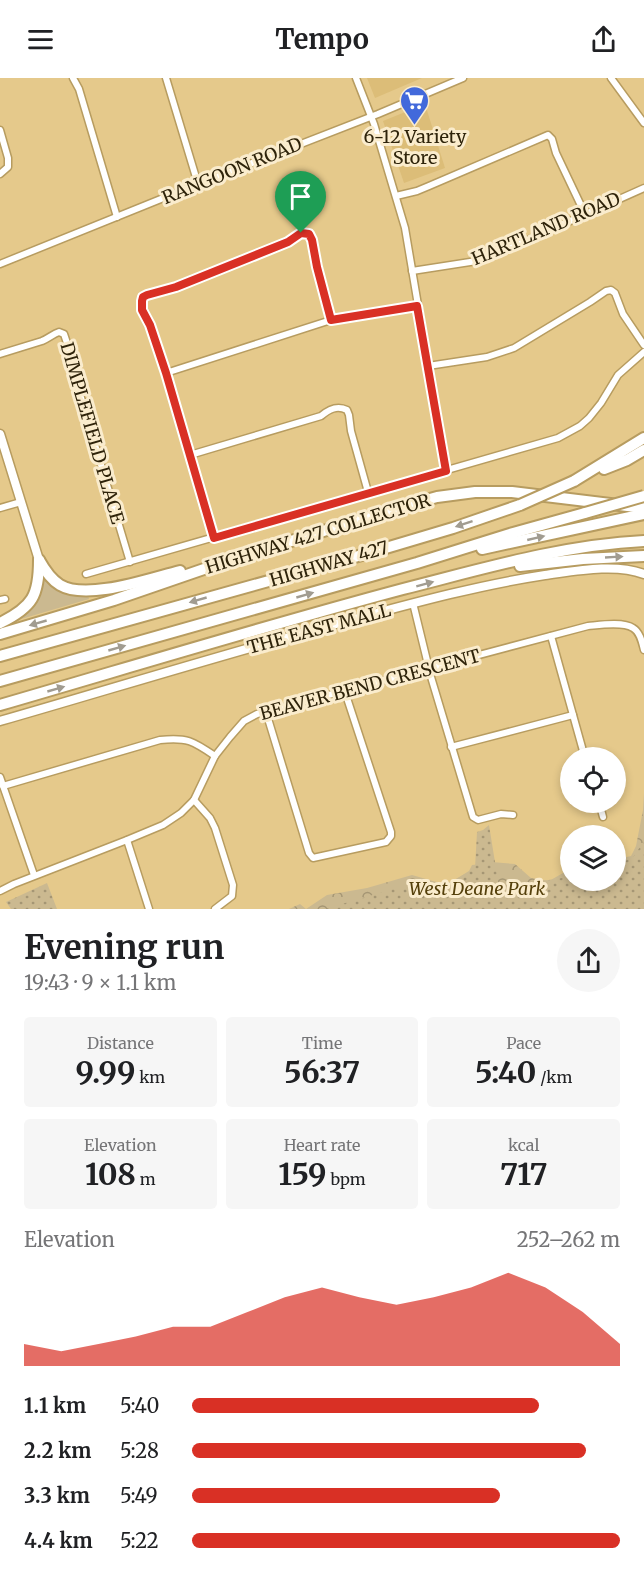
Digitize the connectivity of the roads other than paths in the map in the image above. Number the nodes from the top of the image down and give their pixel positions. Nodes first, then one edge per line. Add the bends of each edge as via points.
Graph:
1 (73, 78) edge
2 (166, 78) edge
3 (356, 78) edge
4 (463, 78) edge
5 (611, 78) edge
6 (371, 117) junction
7 (644, 123) edge
8 (0, 130) edge
9 (0, 174) edge
10 (198, 184) junction
11 (644, 188) edge
12 (396, 196) junction
13 (585, 214) junction
14 (117, 217) junction
15 (0, 264) edge
16 (412, 271) junction
17 (417, 306) junction
18 (331, 320) junction
19 (644, 345) edge
20 (644, 352) edge
21 (0, 354) edge
22 (428, 366) junction
23 (166, 373) junction
24 (0, 434) edge
25 (644, 438) edge
26 (644, 450) edge
27 (190, 455) junction
28 (446, 471) junction
29 (574, 481) junction
30 (368, 492) junction
31 (644, 496) edge
32 (21, 502) junction
33 (0, 508) edge
34 (644, 508) edge
35 (639, 515) edge
36 (214, 538) junction
37 (644, 541) edge
38 (644, 556) edge
39 (233, 559) junction
40 (39, 560) junction
41 (130, 562) junction
42 (417, 563) junction
43 (644, 573) edge
44 (86, 574) dead end
45 (452, 577) junction
46 (413, 603) junction
47 (0, 623) edge
48 (0, 634) edge
49 (551, 636) junction
50 (644, 650) edge
51 (0, 656) edge
52 (429, 669) junction
53 (0, 681) edge
54 (345, 692) junction
55 (0, 705) edge
56 (266, 712) junction
57 (573, 715) junction
58 (0, 721) edge
59 (451, 747) junction
60 (582, 747) edge
61 (215, 756) junction
62 (0, 777) edge
63 (3, 786) junction
64 (194, 800) junction
65 (602, 813) edge
66 (513, 815) dead end
67 (603, 817) dead end
68 (127, 840) junction
69 (34, 875) junction
70 (0, 891) edge
71 (149, 909) edge
72 (215, 909) edge

1 - 14 street
2 - 10 street
3 - 6 street
4 - 6 street, RANGOON ROAD
5 - 7 street
6 - 10 street, RANGOON ROAD
6 - 12 street
8 - 9 street via 8,167
10 - 14 street, RANGOON ROAD
11 - 13 street, HARTLAND ROAD
12 - 13 street via 429,186 548,135
12 - 16 street
13 - 16 street, HARTLAND ROAD via 483,260
14 - 15 street, RANGOON ROAD
16 - 17 street
17 - 18 street
17 - 22 street
18 - 23 street
18 - 23 street via 312,240 309,234 301,233 288,242 143,297 142,310
19 - 22 street via 611,290 514,348 487,357
20 - 28 street via 618,375 589,418 569,433
21 - 41 street, DIMPLEFIELD PLACE via 59,332 64,334
22 - 28 street
23 - 27 street
24 - 32 main road
25 - 29 highway, HIGHWAY 427
26 - 29 highway
27 - 30 street via 341,407 349,415
27 - 36 street
28 - 30 street
29 -> 51 highway, HIGHWAY 427, bridge via 453,528
30 - 36 street
31 - 42 highway, HIGHWAY 427, bridge
32 - 33 street
32 - 40 main road
34 - 39 highway, HIGHWAY 427 COLLECTOR via 512,492 463,493 410,504
42 -> 35 highway
36 - 41 street
37 - 45 highway via 564,550
45 -> 38 highway via 549,562
39 - 40 highway via 108,589 77,590 49,576
39 -> 48 highway, HIGHWAY 427 COLLECTOR
40 - 47 highway via 35,594 24,609
41 - 44 street
53 -> 42 highway, HIGHWAY 427
43 - 46 main road, THE EAST MALL via 616,569 568,572 502,582
55 -> 45 highway via 303,616
46 - 52 street
46 - 58 main road, THE EAST MALL
49 - 50 street, BEAVER BEND CRESCENT via 588,626 621,625 634,628
49 - 52 street, BEAVER BEND CRESCENT
49 - 57 street
52 - 54 street, BEAVER BEND CRESCENT
52 - 59 street
54 - 56 street, BEAVER BEND CRESCENT
54 - 56 street via 391,832 386,842 313,858
56 - 61 street, BEAVER BEND CRESCENT via 244,721
57 - 59 street
57 - 60 street
59 - 66 street via 473,817 478,820
61 - 63 street via 188,740 160,740
61 - 64 street, BEAVER BEND CRESCENT
62 - 63 street
63 - 69 street
64 - 68 street, BEAVER BEND CRESCENT via 163,825
64 - 72 street via 215,828 233,885 232,896
65 - 67 street
68 - 69 street, BEAVER BEND CRESCENT
68 - 71 street
69 - 70 street, BEAVER BEND CRESCENT

